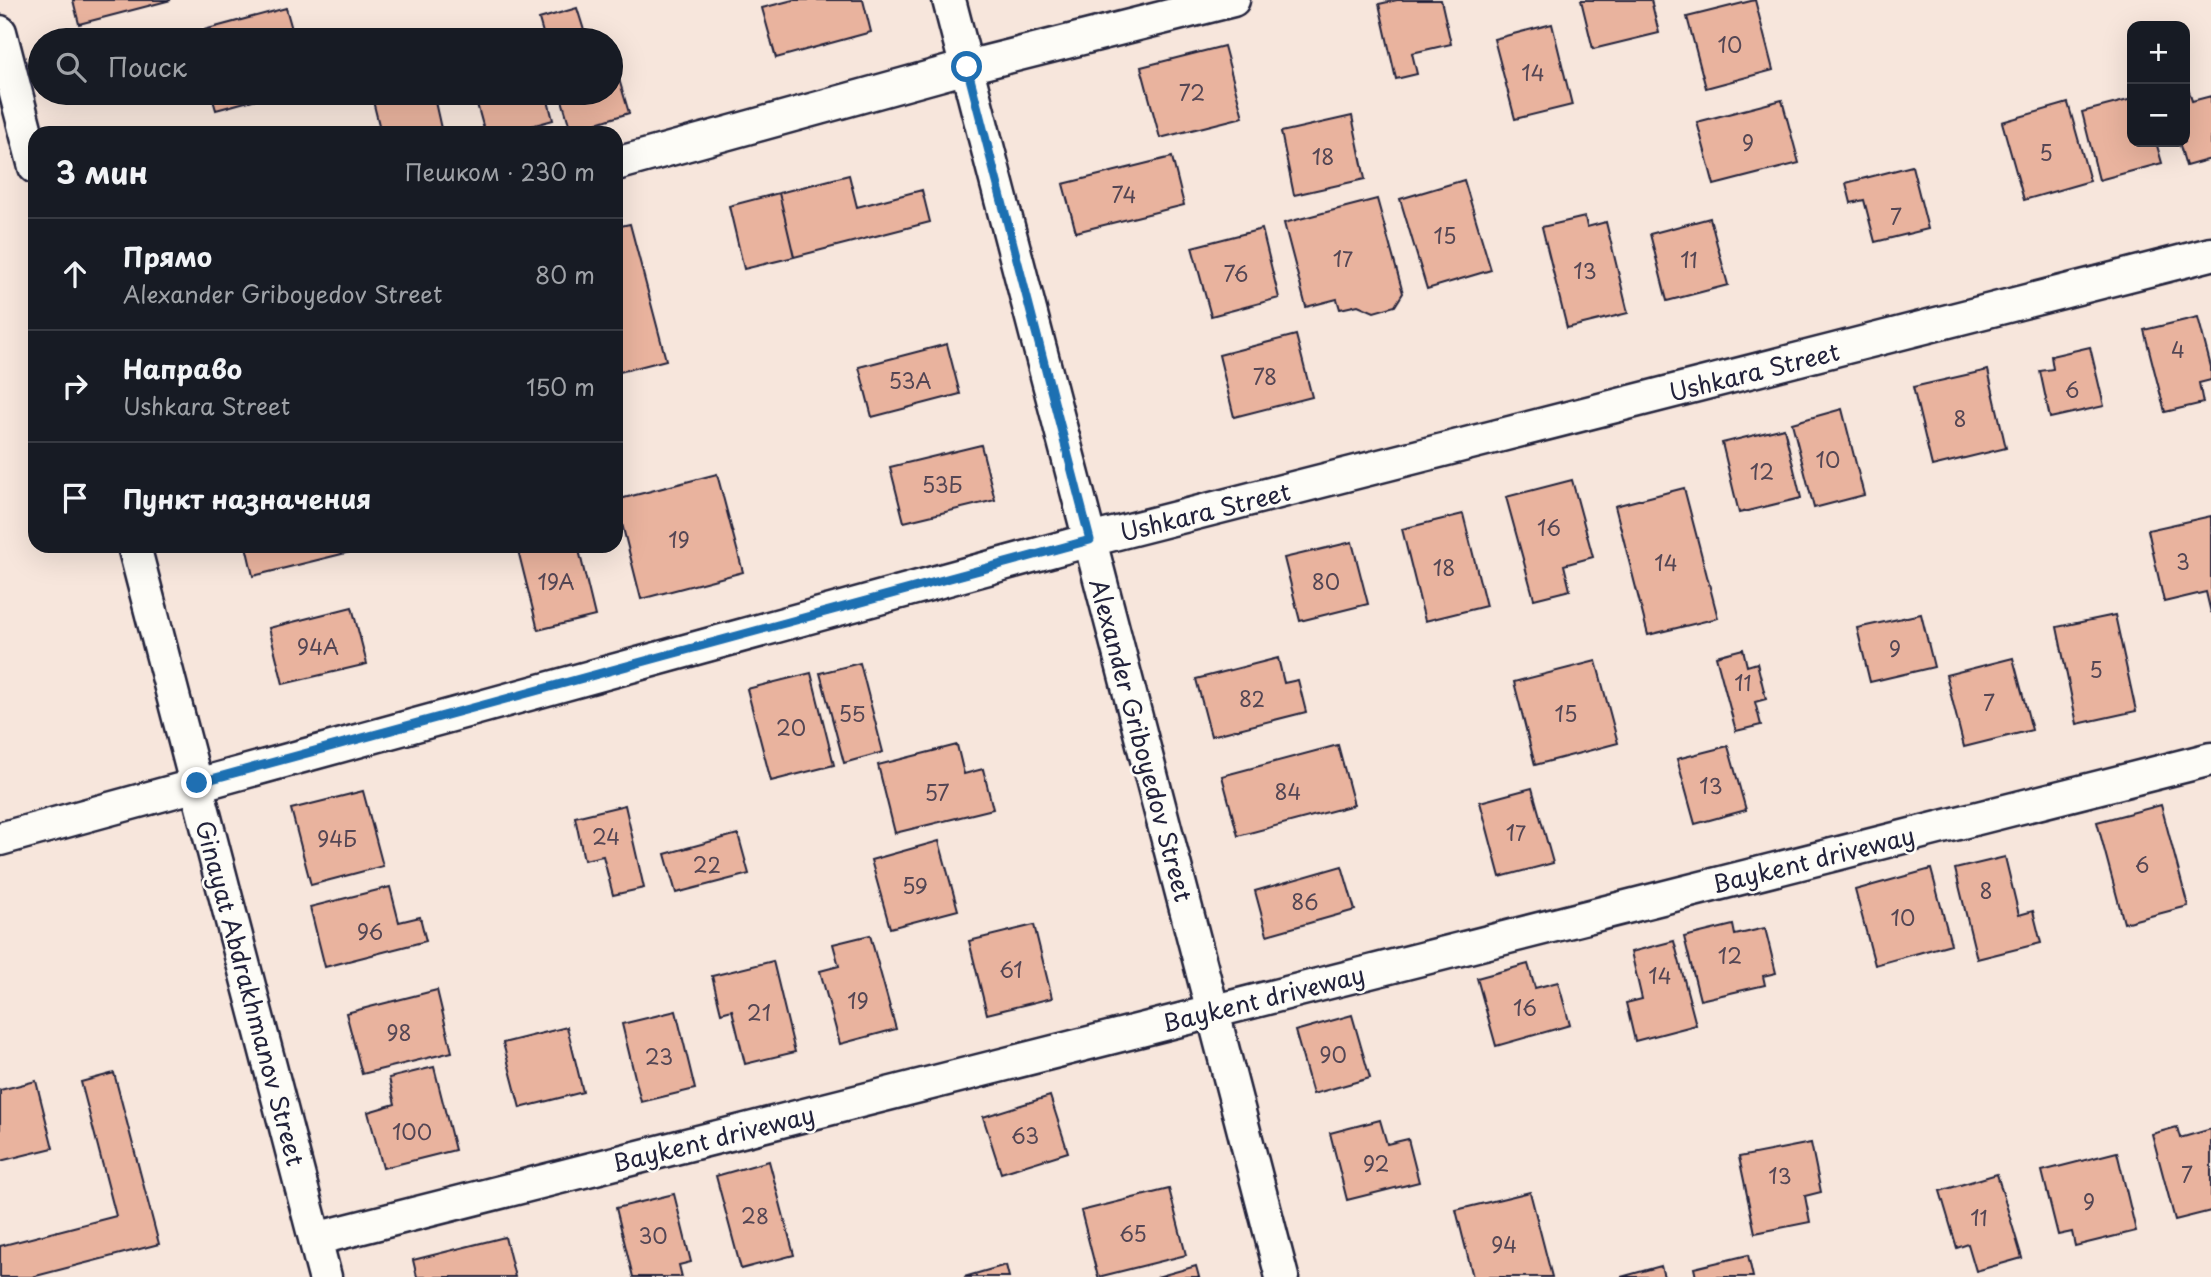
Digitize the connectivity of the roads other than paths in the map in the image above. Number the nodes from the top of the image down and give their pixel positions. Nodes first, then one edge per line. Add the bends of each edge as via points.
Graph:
1 (948, 0) edge
2 (1233, 0) edge
3 (0, 32) edge
4 (967, 67) junction
5 (28, 140) edge
6 (623, 162) edge
7 (2211, 254) edge
8 (1090, 540) junction
9 (136, 553) edge
10 (2211, 759) edge
11 (197, 783) junction
12 (0, 839) edge
13 (1213, 1010) junction
14 (315, 1240) junction
15 (325, 1277) edge
16 (1282, 1277) edge

1 - 4 street, Alexander Griboyedov Street
2 - 4 street
3 - 5 street
4 - 6 street
4 - 8 street, Alexander Griboyedov Street
7 - 8 street, Ushkara Street
8 - 11 street, Ushkara Street
8 - 13 street, Alexander Griboyedov Street
9 - 11 street, Ginayat Abdrakhmanov Street
10 - 13 street, Baykent driveway
11 - 12 street, Ushkara Street
11 - 14 street, Ginayat Abdrakhmanov Street
13 - 14 street, Baykent driveway
13 - 16 street, Alexander Griboyedov Street
14 - 15 street, Ginayat Abdrakhmanov Street

